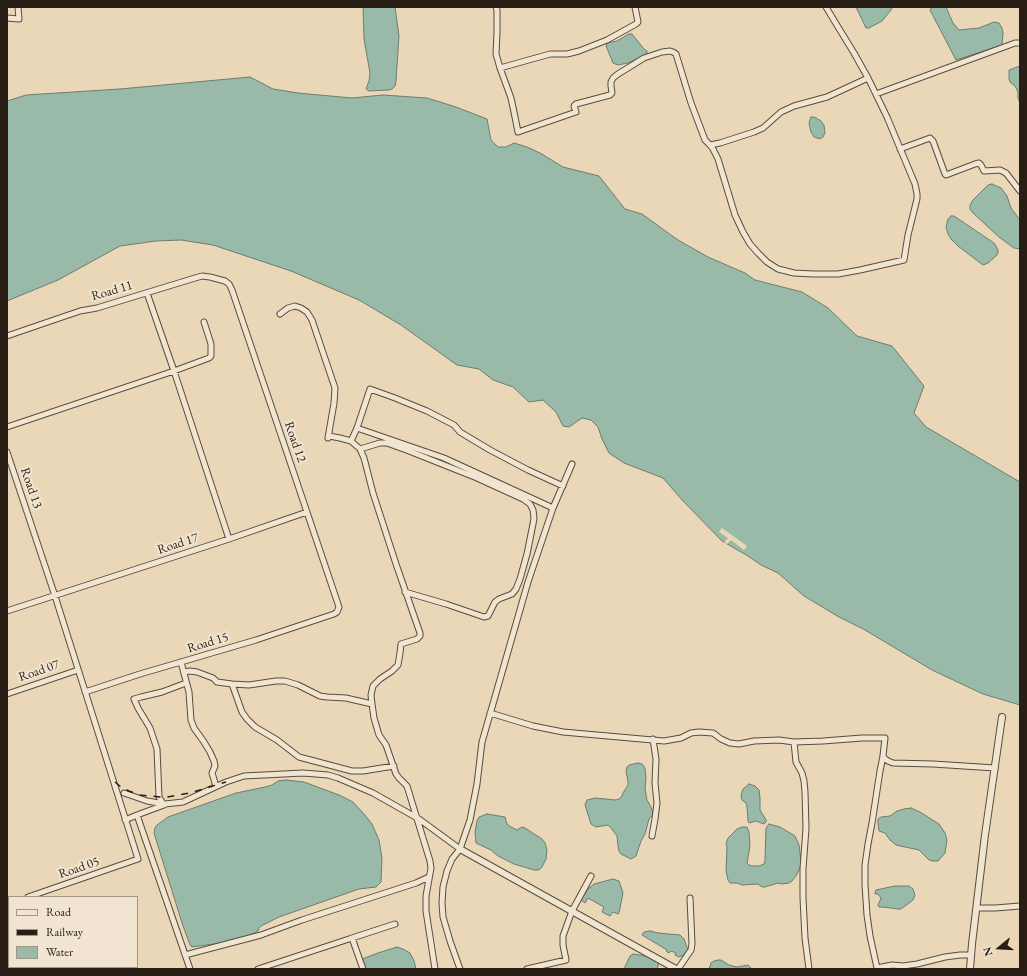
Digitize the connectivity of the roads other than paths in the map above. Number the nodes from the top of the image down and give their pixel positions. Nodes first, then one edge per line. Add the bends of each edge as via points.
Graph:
1 (18, 7) edge
2 (496, 7) edge
3 (635, 7) edge
4 (826, 7) edge
5 (7, 18) edge
6 (1020, 43) edge
7 (500, 68) junction
8 (868, 78) junction
9 (876, 94) junction
10 (710, 145) junction
11 (900, 149) junction
12 (1020, 191) edge
13 (225, 281) joint
14 (147, 293) junction
15 (280, 314) dead end
16 (204, 322) dead end
17 (7, 336) edge
18 (174, 371) junction
19 (7, 427) edge
20 (357, 428) junction
21 (351, 441) junction
22 (360, 449) junction
23 (7, 452) edge
24 (572, 464) dead end
25 (563, 486) junction
26 (553, 508) junction
27 (307, 512) junction
28 (229, 538) junction
29 (406, 592) junction
30 (55, 596) junction
31 (7, 611) edge
32 (337, 612) joint
33 (181, 662) junction
34 (78, 670) junction
35 (184, 672) junction
36 (186, 683) junction
37 (232, 684) junction
38 (85, 692) junction
39 (7, 694) edge
40 (372, 704) junction
41 (490, 713) junction
42 (1002, 717) dead end
43 (653, 740) junction
44 (794, 742) junction
45 (883, 756) junction
46 (394, 766) junction
47 (995, 768) junction
48 (215, 783) dead end
49 (124, 793) dead end
50 (137, 815) junction
51 (417, 818) junction
52 (125, 820) junction
53 (652, 836) dead end
54 (460, 849) junction
55 (138, 859) joint
56 (591, 876) dead end
57 (429, 877) junction
58 (31, 896) edge
59 (690, 898) dead end
60 (1020, 906) edge
61 (977, 908) junction
62 (572, 911) junction
63 (395, 924) dead end
64 (352, 938) junction
65 (186, 955) junction
66 (971, 955) junction
67 (190, 969) edge
68 (258, 969) edge
69 (363, 969) edge
70 (435, 969) edge
71 (460, 969) edge
72 (527, 969) edge
73 (664, 969) edge
74 (676, 969) edge
75 (809, 969) edge
76 (970, 969) edge

1 - 5 street via 19,19
2 - 7 street via 496,54
3 - 7 street via 638,22 607,40 567,54 550,54
4 - 8 street
6 - 9 street
7 - 10 street via 518,132 576,112 574,106 581,102 610,95 611,82 618,74 649,56 673,52 676,54 705,140
8 - 9 street
8 - 10 street via 827,97 781,112 763,128 754,132
9 - 11 street
10 - 11 street via 718,159 735,215 750,244 767,262 778,269 813,274 838,274 904,260 917,194
11 - 12 street via 930,138 946,175 979,163 984,171 1000,170 1006,173
13 - 14 street, Road 11 via 202,276
13 - 27 street, Road 12 via 232,290
14 - 17 street, Road 11
14 - 18 street
15 - 21 street via 295,306 307,312 312,320 335,388 329,437
16 - 18 street via 211,344 211,356
18 - 19 street
18 - 28 street
20 - 21 street
20 - 25 street via 370,389 427,411 454,425 460,432 490,450
20 - 26 street via 444,458
21 - 22 street
22 - 29 street
22 - 29 street via 387,443 523,499 533,510 534,518 527,554 516,589 499,599 488,616 484,617
23 - 30 street, Road 13
24 - 25 street
25 - 26 street
26 - 41 street via 528,582
27 - 28 street, Road 17
27 - 32 street, Road 12 via 339,607
28 - 30 street, Road 17
29 - 40 street via 420,636 401,644 398,665 373,686
30 - 31 street, Road 17
30 - 34 street, Road 13
32 - 33 street, Road 15
33 - 35 street
33 - 38 street, Road 15
34 - 38 street, Road 13
34 - 39 street, Road 07
35 - 36 street
35 - 37 street via 197,672 213,678 216,682
36 - 48 street via 191,720 214,761 212,773
36 - 50 street via 134,699 150,728 157,749 159,797 164,805
37 - 40 street via 285,682 298,685 320,696
37 - 46 street via 247,719 299,757 352,771
38 - 52 street, Road 13
40 - 46 street via 377,730
41 - 43 street via 563,732
41 - 54 street via 482,742 474,803
42 - 47 street
43 - 44 street via 672,740 699,732 712,733 730,743 738,744 779,740
43 - 53 street via 657,803
44 - 45 street via 885,738
44 - 75 street via 796,762 802,773 805,792 803,898
45 - 47 street via 893,763
45 - 66 street via 865,865 867,916 877,968
46 - 51 street via 399,778 407,786
47 - 61 street
49 - 51 street via 147,801 177,803 244,776 317,774 338,778 366,790
50 - 52 street
50 - 65 street
51 - 54 street
51 - 57 street via 430,861
52 - 55 street, Road 13
54 - 62 street
54 - 71 street via 452,858 447,872 442,903 443,917
55 - 58 street, Road 05
56 - 62 street
57 - 65 street via 261,935
57 - 70 street via 426,911
59 - 74 street via 691,950
60 - 61 street
61 - 66 street
62 - 72 street via 563,936 562,945 566,960
62 - 74 street
63 - 64 street
64 - 68 street
64 - 69 street
65 - 67 street
66 - 76 street
73 - 74 street

